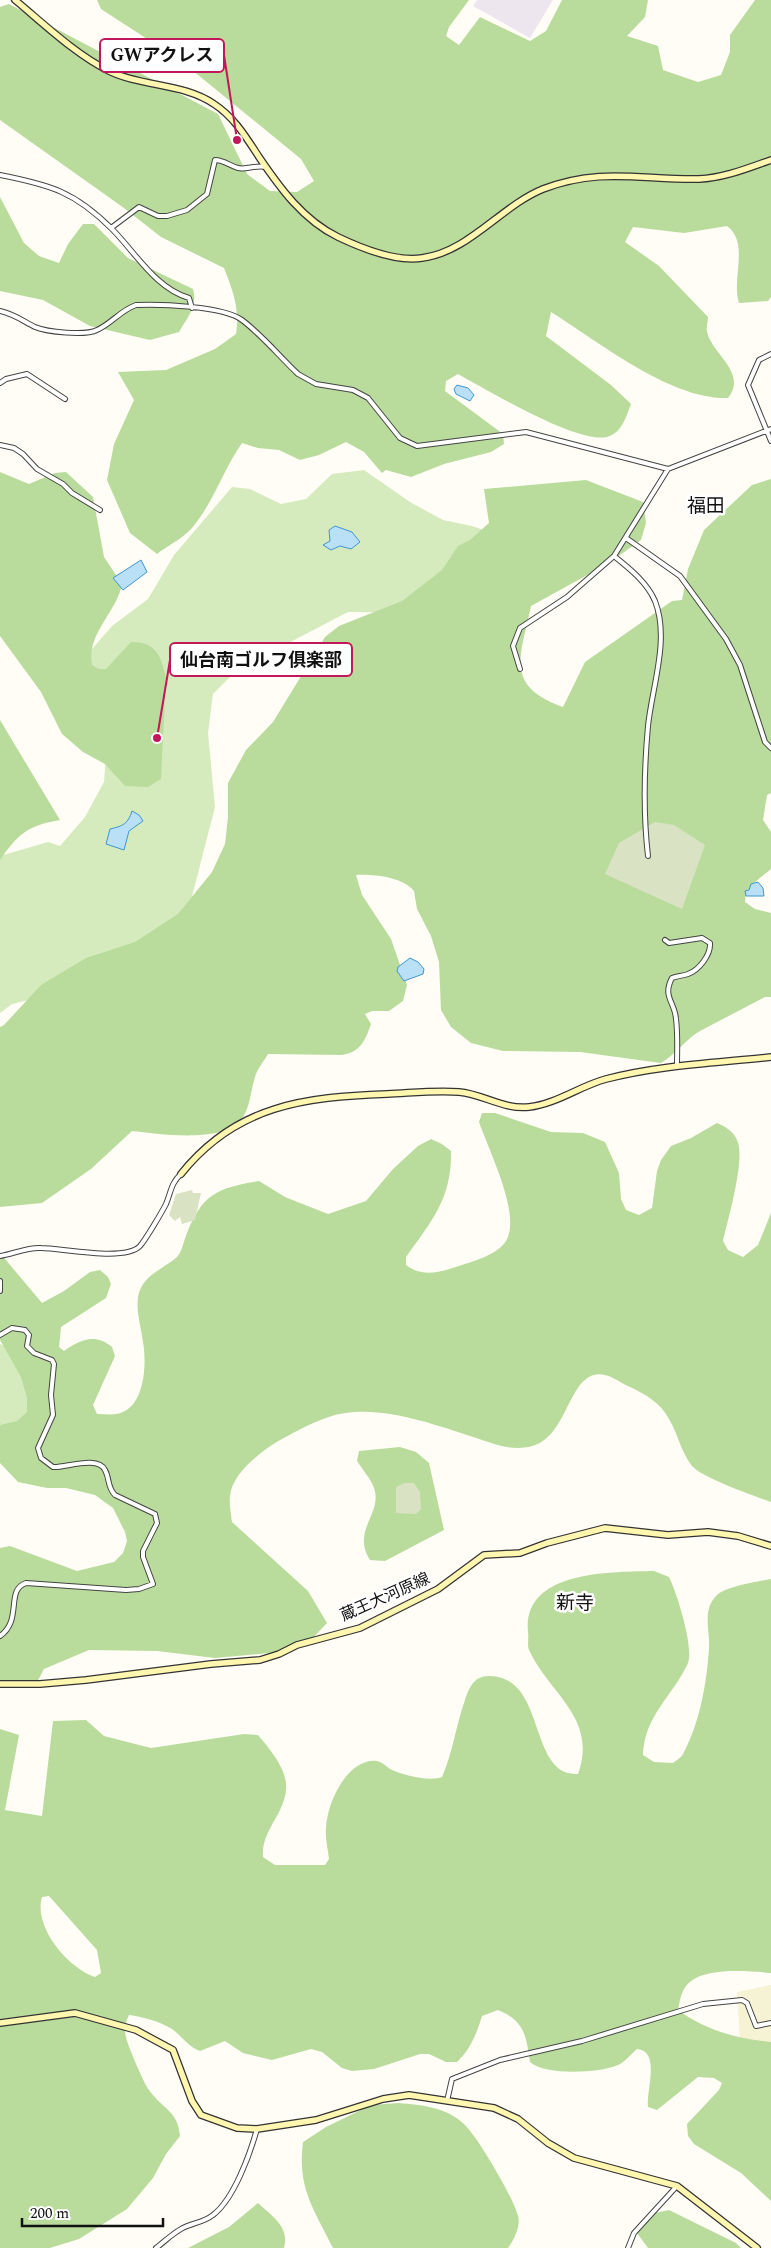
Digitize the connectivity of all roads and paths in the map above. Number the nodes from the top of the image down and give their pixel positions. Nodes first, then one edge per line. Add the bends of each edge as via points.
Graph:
1 (15, 0) edge
2 (771, 160) edge
3 (266, 167) junction
4 (0, 175) edge
5 (111, 228) junction
6 (192, 308) junction
7 (0, 311) edge
8 (771, 354) edge
9 (0, 375) edge
10 (6, 379) junction
11 (0, 383) edge
12 (65, 399) dead end
13 (771, 429) edge
14 (766, 431) junction
15 (771, 441) edge
16 (0, 445) edge
17 (668, 469) junction
18 (100, 510) dead end
19 (626, 538) junction
20 (614, 556) junction
21 (520, 669) dead end
22 (771, 748) edge
23 (648, 856) dead end
24 (665, 940) dead end
25 (771, 1057) edge
26 (677, 1066) junction
27 (182, 1174) joint
28 (0, 1256) edge
29 (0, 1281) edge
30 (0, 1291) edge
31 (0, 1335) edge
32 (771, 1546) edge
33 (0, 1636) edge
34 (0, 1684) edge
35 (0, 2023) edge
36 (771, 2023) edge
37 (447, 2101) junction
38 (257, 2130) junction
39 (677, 2186) junction
40 (156, 2248) edge
41 (628, 2248) edge
42 (757, 2248) edge

1 - 3 street via 60,37 110,71 210,102 226,112
2 - 3 street via 709,178 601,175 562,182 522,200 440,254 408,259 338,237 315,223 298,208
3 - 5 street via 238,168 215,160 207,194 187,210 158,216 139,207
4 - 5 street via 54,187 72,196
5 - 6 street via 172,293 188,298
6 - 7 street via 136,305 128,307 104,327 88,333 42,329
6 - 17 street via 229,313 243,321 307,381 353,390 368,398 394,432 407,443 426,446 526,432
8 - 14 street via 759,360 748,384
9 - 10 street
10 - 11 street
10 - 12 street via 27,374
13 - 14 street
14 - 15 street
14 - 17 street
16 - 18 street via 14,448 37,469
17 - 19 street
19 - 20 street
19 - 22 street via 680,576 726,639 740,665 760,730
20 - 21 street via 567,597 520,628 513,646
20 - 23 street via 643,582 658,613 659,646 645,773
24 - 26 street via 669,943 702,938 710,943 711,948 699,967 686,975 672,978 668,984 668,996 676,1016
25 - 26 street
26 - 27 street via 606,1079 528,1107 505,1105 458,1092 301,1100 260,1113 225,1132 198,1153
27 - 28 street via 169,1189 167,1202 158,1218 134,1250 119,1253 42,1248
29 - 30 street
31 - 33 street via 12,1328 26,1330 30,1351 52,1360 54,1364 53,1415 38,1448 41,1458 53,1467 85,1462 101,1465 111,1491 155,1514 157,1523 143,1551 153,1584 126,1590 20,1585 15,1593 10,1628
32 - 34 street, 蔵王大河原線 via 738,1536 708,1532 668,1535 605,1528 520,1553 484,1555 438,1590 360,1628 297,1645 260,1660 86,1680
35 - 38 street via 75,2012 136,2030 173,2050 192,2101 201,2115 237,2128
36 - 37 street via 756,2026 747,2003 742,2000 703,2004 582,2041 500,2060 452,2080
37 - 38 street via 397,2096 316,2120
37 - 39 street via 494,2108 509,2114 574,2158
38 - 40 street via 250,2152 220,2208 198,2224 182,2228
39 - 41 street via 634,2233
39 - 42 street

